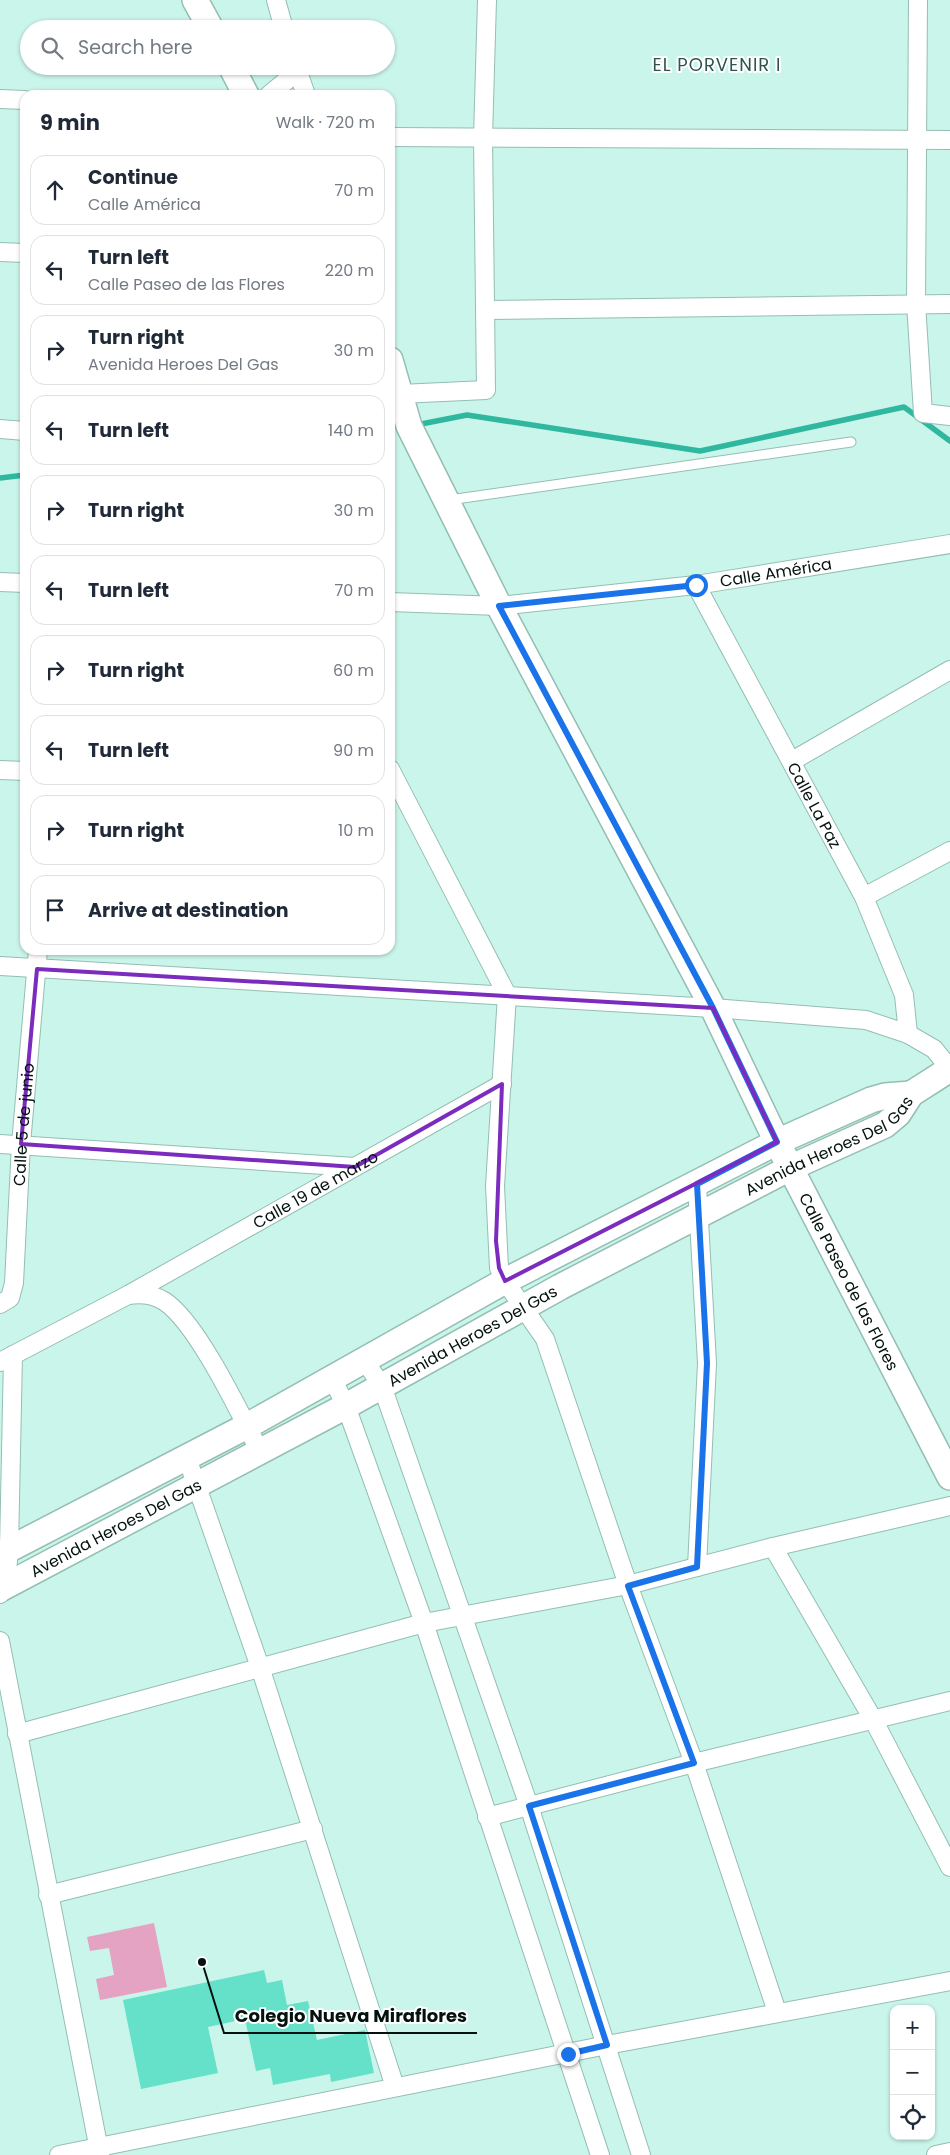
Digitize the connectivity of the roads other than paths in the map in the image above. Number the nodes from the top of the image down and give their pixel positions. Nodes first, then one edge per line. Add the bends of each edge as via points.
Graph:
1 (195, 0) edge
2 (276, 0) edge
3 (487, 0) edge
4 (918, 0) edge
5 (206, 20) edge
6 (282, 20) edge
7 (236, 75) edge
8 (291, 75) edge
9 (299, 75) edge
10 (243, 90) edge
11 (274, 90) edge
12 (304, 90) edge
13 (0, 99) edge
14 (20, 100) edge
15 (395, 137) edge
16 (483, 137) junction
17 (918, 140) junction
18 (950, 140) edge
19 (0, 252) edge
20 (20, 253) edge
21 (916, 303) junction
22 (950, 304) edge
23 (486, 310) junction
24 (395, 377) edge
25 (400, 394) junction
26 (950, 416) edge
27 (0, 429) edge
28 (20, 431) edge
29 (851, 442) dead end
30 (446, 500) junction
31 (950, 544) edge
32 (0, 582) edge
33 (20, 583) edge
34 (696, 585) junction
35 (395, 602) edge
36 (499, 606) junction
37 (950, 670) edge
38 (792, 762) junction
39 (0, 770) edge
40 (20, 771) edge
41 (395, 789) edge
42 (950, 851) edge
43 (864, 897) junction
44 (37, 955) edge
45 (0, 966) edge
46 (36, 969) junction
47 (507, 995) junction
48 (713, 1008) junction
49 (908, 1034) junction
50 (950, 1069) edge
51 (502, 1084) junction
52 (911, 1094) junction
53 (777, 1142) junction
54 (0, 1144) edge
55 (21, 1144) junction
56 (355, 1167) junction
57 (792, 1167) junction
58 (697, 1184) junction
59 (700, 1215) junction
60 (506, 1282) junction
61 (128, 1295) junction
62 (5, 1301) edge
63 (523, 1307) junction
64 (7, 1358) edge
65 (364, 1360) junction
66 (332, 1378) junction
67 (382, 1386) junction
68 (346, 1406) junction
69 (247, 1426) junction
70 (260, 1452) junction
71 (187, 1458) junction
72 (950, 1477) edge
73 (197, 1484) junction
74 (950, 1506) edge
75 (773, 1547) junction
76 (4, 1552) edge
77 (697, 1567) junction
78 (628, 1586) junction
79 (1, 1591) edge
80 (463, 1616) junction
81 (424, 1623) junction
82 (0, 1641) edge
83 (260, 1667) junction
84 (950, 1701) edge
85 (874, 1721) junction
86 (17, 1734) junction
87 (694, 1763) junction
88 (529, 1806) junction
89 (487, 1817) junction
90 (312, 1828) junction
91 (950, 1867) edge
92 (48, 1895) junction
93 (950, 1981) edge
94 (777, 2012) junction
95 (607, 2045) junction
96 (568, 2054) junction
97 (396, 2088) junction
98 (99, 2151) edge
99 (950, 2152) edge
100 (59, 2155) edge
101 (600, 2155) edge
102 (641, 2155) edge
103 (936, 2155) edge

1 - 5 street
2 - 6 street
3 - 16 street
4 - 17 street
7 - 10 street
8 - 11 street
9 - 12 street
13 - 14 street
15 - 16 street
16 - 17 street
16 - 23 street
17 - 18 street
17 - 21 street
19 - 20 street
21 - 22 street
21 - 23 street
21 - 26 street via 924,412
23 - 25 street via 486,390
24 - 25 street, Calle Paseo de las Flores
25 - 30 street, Calle Paseo de las Flores via 409,426
27 - 28 street
29 - 30 lane
30 - 36 street, Calle Paseo de las Flores
31 - 34 street, Calle América
32 - 33 street
34 - 36 street, Calle América
34 - 38 street, Calle La Paz
35 - 36 street, Calle América
36 - 48 street, Calle Paseo de las Flores
37 - 38 street
38 - 43 street, Calle La Paz
39 - 40 street
41 - 47 street
42 - 43 street
43 - 49 street, Calle La Paz via 904,995
44 - 46 street, Calle 5 de junio
45 - 46 street
46 - 47 street
46 - 55 street, Calle 5 de junio
47 - 48 street
47 - 51 street
48 - 49 street via 866,1020
48 - 53 street, Calle Paseo de las Flores
49 - 50 street via 934,1049
50 - 52 street
51 - 56 street, Calle 19 de marzo
51 - 60 street via 495,1186 496,1241 499,1268
52 - 53 street, Avenida Heroes Del Gas via 871,1100
52 - 57 street, Avenida Heroes Del Gas via 898,1114 885,1125
53 - 57 street, Calle Paseo de las Flores
53 - 58 street, Avenida Heroes Del Gas
54 - 55 street
55 - 56 street
55 - 62 street, Calle 5 de junio via 14,1283
56 - 61 street, Calle 19 de marzo
57 - 59 street, Avenida Heroes Del Gas
57 - 72 street, Calle Paseo de las Flores
58 - 59 street
58 - 60 street, Avenida Heroes Del Gas
59 - 63 street, Avenida Heroes Del Gas
59 - 77 street via 707,1363
60 - 63 street
60 - 65 street, Avenida Heroes Del Gas
61 - 64 street, Calle 19 de marzo
61 - 69 street via 151,1295 166,1302 188,1323
63 - 67 street, Avenida Heroes Del Gas
63 - 78 street via 545,1339
64 - 76 street
65 - 66 street, Avenida Heroes Del Gas
65 - 67 street
66 - 68 street
66 - 69 street, Avenida Heroes Del Gas
67 - 68 street, Avenida Heroes Del Gas
67 - 80 street
68 - 70 street, Avenida Heroes Del Gas
68 - 81 street
69 - 70 street
69 - 71 street, Avenida Heroes Del Gas
70 - 73 street, Avenida Heroes Del Gas
71 - 73 street
71 - 76 street, Avenida Heroes Del Gas
73 - 79 street, Avenida Heroes Del Gas
73 - 83 street
74 - 75 street
75 - 77 street
75 - 85 street
76 - 79 street via 7,1572
77 - 78 street
78 - 80 street
78 - 87 street
80 - 81 street
80 - 88 street
81 - 83 street
81 - 89 street
82 - 86 street
83 - 86 street
83 - 90 street
84 - 85 street
85 - 87 street
85 - 91 street
86 - 92 street
87 - 88 street
87 - 94 street
88 - 89 street
88 - 95 street
89 - 96 street
90 - 92 street
90 - 97 street
92 - 98 street
93 - 94 street
94 - 95 street
95 - 96 street
95 - 102 street
96 - 97 street
96 - 101 street
97 - 98 street
98 - 100 street
99 - 103 street

